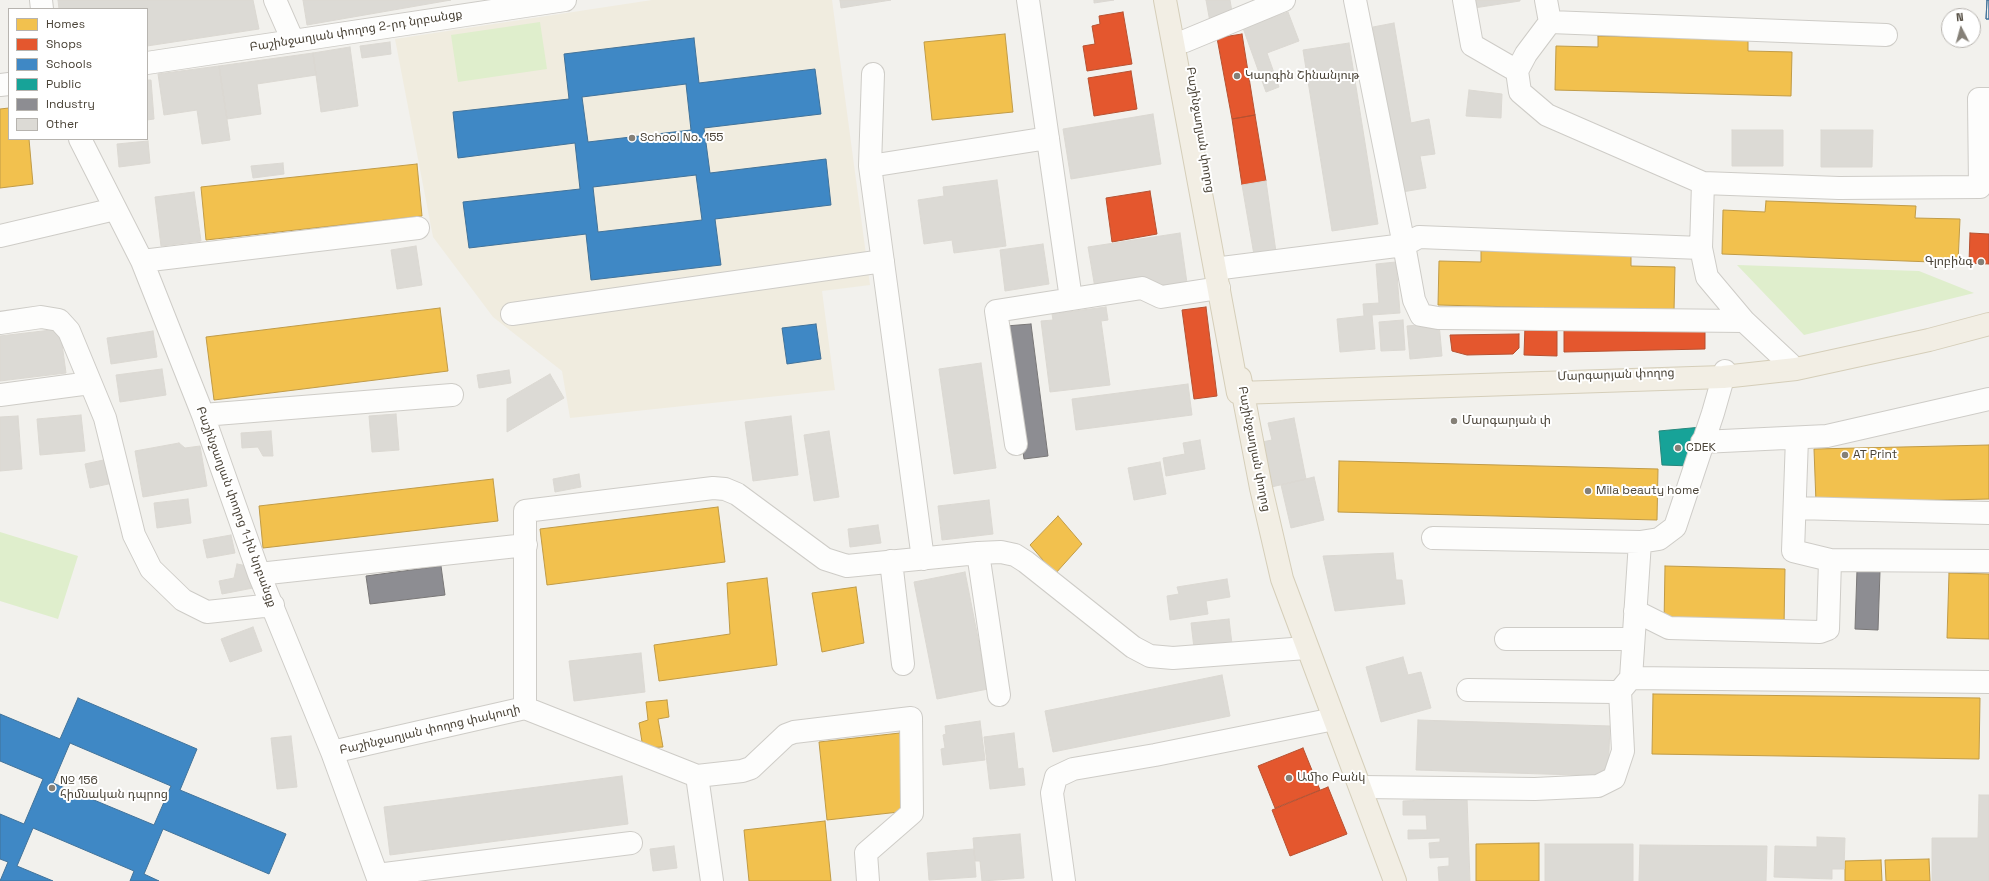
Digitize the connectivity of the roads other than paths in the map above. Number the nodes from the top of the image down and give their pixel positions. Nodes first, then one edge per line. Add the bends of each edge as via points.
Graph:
1 (275, 0) edge
2 (1028, 0) edge
3 (1164, 0) edge
4 (1178, 0) edge
5 (1284, 0) edge
6 (1355, 0) edge
7 (1464, 0) edge
8 (1546, 0) edge
9 (554, 1) edge
10 (1550, 22) junction
11 (1886, 35) dead end
12 (293, 41) junction
13 (1185, 41) junction
14 (148, 63) edge
15 (1517, 71) junction
16 (873, 74) dead end
17 (1989, 99) edge
18 (1048, 138) junction
19 (80, 140) edge
20 (870, 166) junction
21 (1703, 183) junction
22 (1984, 187) edge
23 (115, 209) junction
24 (418, 228) dead end
25 (0, 236) edge
26 (1404, 245) junction
27 (1701, 248) junction
28 (142, 261) junction
29 (883, 261) junction
30 (1220, 278) junction
31 (1071, 299) junction
32 (512, 314) dead end
33 (1989, 318) edge
34 (1744, 321) junction
35 (0, 322) edge
36 (1989, 324) edge
37 (1790, 364) junction
38 (1724, 374) junction
39 (90, 383) junction
40 (1240, 390) junction
41 (0, 395) edge
42 (452, 395) dead end
43 (1989, 399) edge
44 (203, 415) junction
45 (1797, 438) junction
46 (1702, 442) junction
47 (1016, 444) dead end
48 (1794, 508) junction
49 (1989, 514) edge
50 (1433, 538) dead end
51 (1640, 542) junction
52 (526, 545) junction
53 (978, 553) junction
54 (923, 559) junction
55 (1830, 560) junction
56 (1989, 561) edge
57 (891, 562) junction
58 (259, 574) junction
59 (273, 605) junction
60 (1635, 611) junction
61 (1506, 639) dead end
62 (1633, 639) junction
63 (1306, 648) junction
64 (903, 664) dead end
65 (1989, 682) edge
66 (1626, 685) junction
67 (1468, 690) dead end
68 (999, 695) dead end
69 (526, 708) junction
70 (1334, 719) junction
71 (332, 752) junction
72 (697, 776) junction
73 (1361, 787) junction
74 (631, 843) dead end
75 (378, 878) edge
76 (712, 881) edge
77 (868, 881) edge
78 (1064, 881) edge
79 (1395, 881) edge

1 - 12 street
2 - 18 street
3 - 30 main road, Բաշինջաղյան փողոց
4 - 13 main road, Բաշինջաղյան փողոց
5 - 13 street
6 - 26 street
7 - 15 street via 1472,46
8 - 10 street
9 - 12 street, Բաշինջաղյան փողոց 2-րդ նրբանցք
10 - 11 street
10 - 15 street via 1526,54
12 - 14 street, Բաշինջաղյան փողոց 2-րդ նրբանցք
13 - 30 main road, Բաշինջաղյան փողոց
15 - 21 street via 1520,92 1547,115
16 - 20 street
17 - 22 street via 1979,99
18 - 20 street
18 - 31 street
19 - 23 street, Բաշինջաղյան փողոց 1-ին նրբանցք
20 - 29 street
21 - 22 street via 1839,188
21 - 27 street
23 - 25 street
23 - 28 street, Բաշինջաղյան փողոց 1-ին նրբանցք
24 - 28 street
26 - 27 street via 1419,237
26 - 30 street
26 - 34 street via 1414,300 1421,315 1438,318
27 - 34 street via 1707,277
28 - 44 street, Բաշինջաղյան փողոց 1-ին նրբանցք
29 - 32 street
29 - 54 street
30 - 31 street via 1161,297 1142,288
30 - 40 main road, Բաշինջաղյան փողոց
31 - 47 street via 996,311
33 - 37 main road, Մարգարյան փողոց
34 - 37 street
35 - 39 street via 41,317 59,320 69,331
36 - 38 main road, Մարգարյան փողոց via 1796,369
37 - 38 main road, Մարգարյան փողոց
38 - 40 main road, Մարգարյան փողոց
38 - 46 street
39 - 41 street
39 - 59 street via 105,418 134,535 151,569 183,600 206,612
40 - 63 main road, Բաշինջաղյան փողոց via 1282,579
42 - 44 street
43 - 45 street via 1827,436
44 - 58 street, Բաշինջաղյան փողոց 1-ին նրբանցք
45 - 46 street
45 - 48 street
46 - 51 street via 1675,527 1659,539
48 - 49 street
48 - 55 street via 1793,551
50 - 51 street
51 - 60 street
52 - 57 street via 525,511 713,488 737,494 825,559 847,566
52 - 58 street
52 - 69 street
53 - 54 street
53 - 63 street via 1001,552 1015,555 1133,647 1150,656 1173,658
53 - 68 street
54 - 57 street
55 - 56 street
55 - 60 street via 1828,629 1820,632 1669,628
57 - 64 street
58 - 59 street, Բաշինջաղյան փողոց 1-ին նրբանցք
59 - 71 street, Բաշինջաղյան փողոց 1-ին նրբանցք
60 - 62 street
61 - 62 street
62 - 66 street
63 - 70 main road, Բաշինջաղյան փողոց
65 - 66 street
66 - 67 street via 1614,692
66 - 73 street via 1622,751 1614,778 1598,786 1535,789
69 - 71 street, Բաշինջաղյան փողոց փակուղի
69 - 72 street, Բաշինջաղյան փողոց փակուղի
70 - 73 main road, Բաշինջաղյան փողոց
70 - 78 street via 1155,756 1073,769 1056,777 1052,793
71 - 75 street, Բաշինջաղյան փողոց 1-ին նրբանցք
72 - 76 street
72 - 77 street via 751,768 786,735 794,732 910,718 912,813 866,853
73 - 79 main road, Բաշինջաղյան փողոց
74 - 75 street

